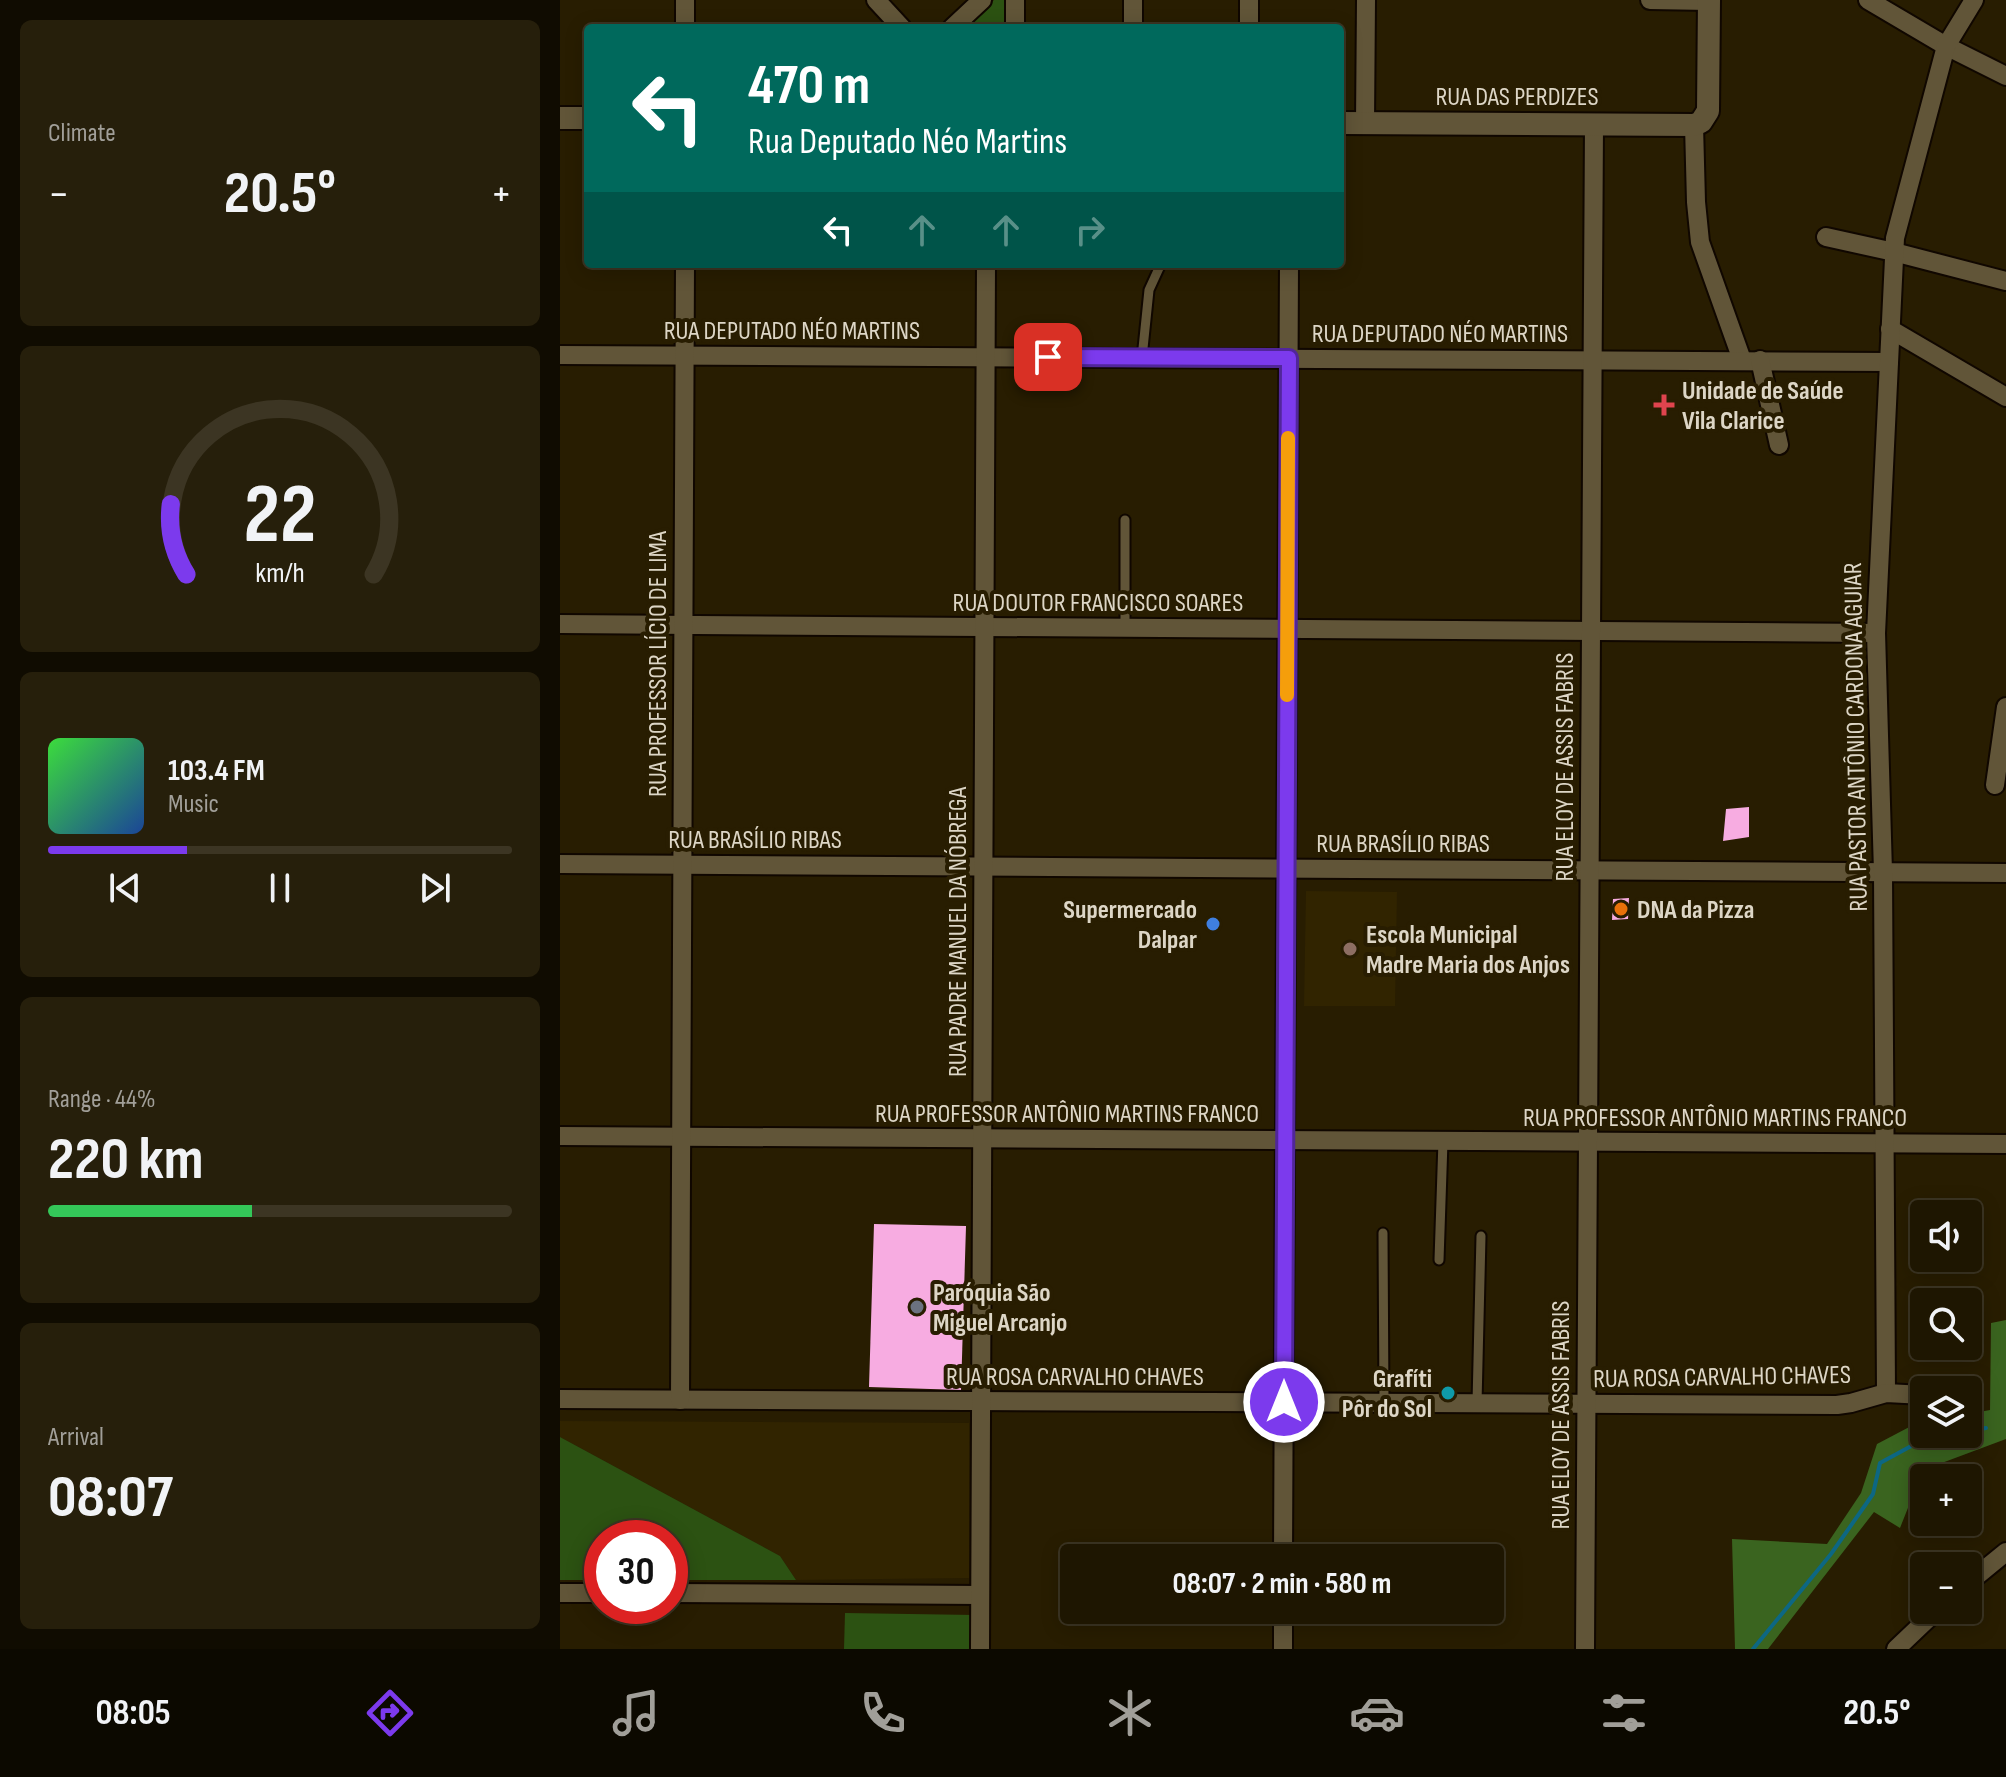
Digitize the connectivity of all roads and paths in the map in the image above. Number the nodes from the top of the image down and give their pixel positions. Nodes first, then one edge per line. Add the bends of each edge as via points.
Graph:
1 (685, 0) edge
2 (876, 0) edge
3 (982, 0) edge
4 (1015, 0) edge
5 (1133, 0) edge
6 (1249, 0) edge
7 (1366, 0) edge
8 (1650, 0) edge
9 (1709, 0) edge
10 (1868, 0) edge
11 (1974, 0) edge
12 (685, 24) edge
13 (898, 24) edge
14 (956, 24) edge
15 (1015, 24) edge
16 (1133, 24) edge
17 (1249, 24) edge
18 (1946, 46) junction
19 (2006, 76) edge
20 (560, 118) edge
21 (584, 118) edge
22 (1344, 123) edge
23 (1365, 123) junction
24 (1594, 125) junction
25 (1694, 125) junction
26 (1826, 237) dead end
27 (1894, 252) junction
28 (685, 268) edge
29 (986, 268) edge
30 (1159, 268) edge
31 (1289, 268) edge
32 (2006, 281) edge
33 (1890, 329) junction
34 (560, 355) edge
35 (684, 355) junction
36 (985, 357) junction
37 (1142, 358) junction
38 (1289, 358) junction
39 (1593, 360) junction
40 (1751, 360) junction
41 (1889, 362) junction
42 (2006, 397) edge
43 (1779, 445) dead end
44 (1125, 520) dead end
45 (560, 624) edge
46 (683, 625) junction
47 (984, 627) junction
48 (1125, 628) junction
49 (1287, 629) junction
50 (1591, 631) junction
51 (1876, 633) junction
52 (2006, 707) edge
53 (1995, 785) dead end
54 (560, 864) edge
55 (682, 865) junction
56 (983, 867) junction
57 (1286, 869) junction
58 (1589, 870) junction
59 (1883, 872) junction
60 (2006, 873) edge
61 (560, 1136) edge
62 (681, 1137) junction
63 (982, 1139) junction
64 (1285, 1140) junction
65 (1443, 1141) junction
66 (1588, 1142) junction
67 (1885, 1143) junction
68 (2006, 1144) edge
69 (1383, 1233) dead end
70 (1481, 1236) dead end
71 (1439, 1260) dead end
72 (1886, 1393) junction
73 (1910, 1394) edge
74 (560, 1399) edge
75 (680, 1400) junction
76 (981, 1401) junction
77 (1284, 1402) junction
78 (1384, 1403) junction
79 (1477, 1403) junction
80 (1586, 1404) junction
81 (1283, 1544) edge
82 (2006, 1552) edge
83 (1982, 1572) edge
84 (560, 1593) edge
85 (584, 1593) edge
86 (688, 1593) edge
87 (980, 1595) junction
88 (1283, 1624) edge
89 (1922, 1624) edge
90 (980, 1649) edge
91 (1283, 1649) edge
92 (1585, 1649) edge
93 (1896, 1649) edge

1 - 12 street
2 - 13 street
3 - 14 street
4 - 15 street
5 - 16 street
6 - 17 street
7 - 23 street
8 - 9 street
9 - 25 street via 1708,111
10 - 18 street
11 - 18 street, RUA PASTOR ANTÔNIO CARDONA AGUIAR
18 - 19 street
18 - 27 street, RUA PASTOR ANTÔNIO CARDONA AGUIAR
20 - 21 street
22 - 23 street, RUA DAS PERDIZES
23 - 24 street, RUA DAS PERDIZES
24 - 25 street, RUA DAS PERDIZES
24 - 39 street, RUA ELOY DE ASSIS FABRIS
25 - 40 street via 1700,242
26 - 27 street
27 - 32 street
27 - 33 street, RUA PASTOR ANTÔNIO CARDONA AGUIAR
28 - 35 street, RUA PROFESSOR LÍCIO DE LIMA
29 - 36 street, RUA PADRE MANUEL DA NÓBREGA
30 - 37 lane via 1149,290
31 - 38 street
33 - 41 street, RUA PASTOR ANTÔNIO CARDONA AGUIAR
33 - 42 street
34 - 35 street, RUA DEPUTADO NÉO MARTINS
35 - 36 street, RUA DEPUTADO NÉO MARTINS
35 - 46 street, RUA PROFESSOR LÍCIO DE LIMA
36 - 37 street, RUA DEPUTADO NÉO MARTINS
36 - 47 street, RUA PADRE MANUEL DA NÓBREGA
37 - 38 street, RUA DEPUTADO NÉO MARTINS
38 - 39 street, RUA DEPUTADO NÉO MARTINS
38 - 49 street
39 - 40 street, RUA DEPUTADO NÉO MARTINS
39 - 50 street, RUA ELOY DE ASSIS FABRIS
40 - 41 street, RUA DEPUTADO NÉO MARTINS
40 - 43 street
41 - 51 street, RUA PASTOR ANTÔNIO CARDONA AGUIAR
44 - 48 lane
45 - 46 street, RUA DOUTOR FRANCISCO SOARES
46 - 47 street, RUA DOUTOR FRANCISCO SOARES
46 - 55 street, RUA PROFESSOR LÍCIO DE LIMA
47 - 48 street, RUA DOUTOR FRANCISCO SOARES
47 - 56 street, RUA PADRE MANUEL DA NÓBREGA
48 - 49 street, RUA DOUTOR FRANCISCO SOARES
49 - 50 street, RUA DOUTOR FRANCISCO SOARES
49 - 57 street
50 - 51 street, RUA DOUTOR FRANCISCO SOARES
50 - 58 street, RUA ELOY DE ASSIS FABRIS
51 - 59 street, RUA PASTOR ANTÔNIO CARDONA AGUIAR
52 - 53 street
54 - 55 street, RUA BRASÍLIO RIBAS
55 - 56 street, RUA BRASÍLIO RIBAS
55 - 62 street, RUA PROFESSOR LÍCIO DE LIMA
56 - 57 street, RUA BRASÍLIO RIBAS
56 - 63 street, RUA PADRE MANUEL DA NÓBREGA
57 - 58 street, RUA BRASÍLIO RIBAS
57 - 64 street
58 - 59 street, RUA BRASÍLIO RIBAS
58 - 66 street, RUA ELOY DE ASSIS FABRIS
59 - 60 street, RUA BRASÍLIO RIBAS
59 - 67 street, RUA PASTOR ANTÔNIO CARDONA AGUIAR
61 - 62 street, RUA PROFESSOR ANTÔNIO MARTINS FRANCO
62 - 63 street, RUA PROFESSOR ANTÔNIO MARTINS FRANCO
62 - 75 street, RUA PROFESSOR LÍCIO DE LIMA
63 - 64 street, RUA PROFESSOR ANTÔNIO MARTINS FRANCO
63 - 76 street, RUA PADRE MANUEL DA NÓBREGA
64 - 65 street, RUA PROFESSOR ANTÔNIO MARTINS FRANCO
64 - 77 street
65 - 66 street, RUA PROFESSOR ANTÔNIO MARTINS FRANCO
65 - 71 lane
66 - 67 street, RUA PROFESSOR ANTÔNIO MARTINS FRANCO
66 - 80 street, RUA ELOY DE ASSIS FABRIS
67 - 68 street, RUA PROFESSOR ANTÔNIO MARTINS FRANCO
67 - 72 street, RUA PASTOR ANTÔNIO CARDONA AGUIAR
69 - 78 lane
70 - 79 lane
72 - 73 street, RUA ROSA CARVALHO CHAVES
72 - 80 street, RUA ROSA CARVALHO CHAVES via 1837,1405
74 - 75 street, RUA ROSA CARVALHO CHAVES
75 - 76 street, RUA ROSA CARVALHO CHAVES
76 - 77 street, RUA ROSA CARVALHO CHAVES
76 - 87 street, RUA PADRE MANUEL DA NÓBREGA
77 - 78 street, RUA ROSA CARVALHO CHAVES
77 - 81 street
78 - 79 street, RUA ROSA CARVALHO CHAVES
79 - 80 street, RUA ROSA CARVALHO CHAVES
80 - 92 street, RUA ELOY DE ASSIS FABRIS
82 - 83 street
84 - 85 street
86 - 87 street
87 - 90 street, RUA PADRE MANUEL DA NÓBREGA
88 - 91 street
89 - 93 street

